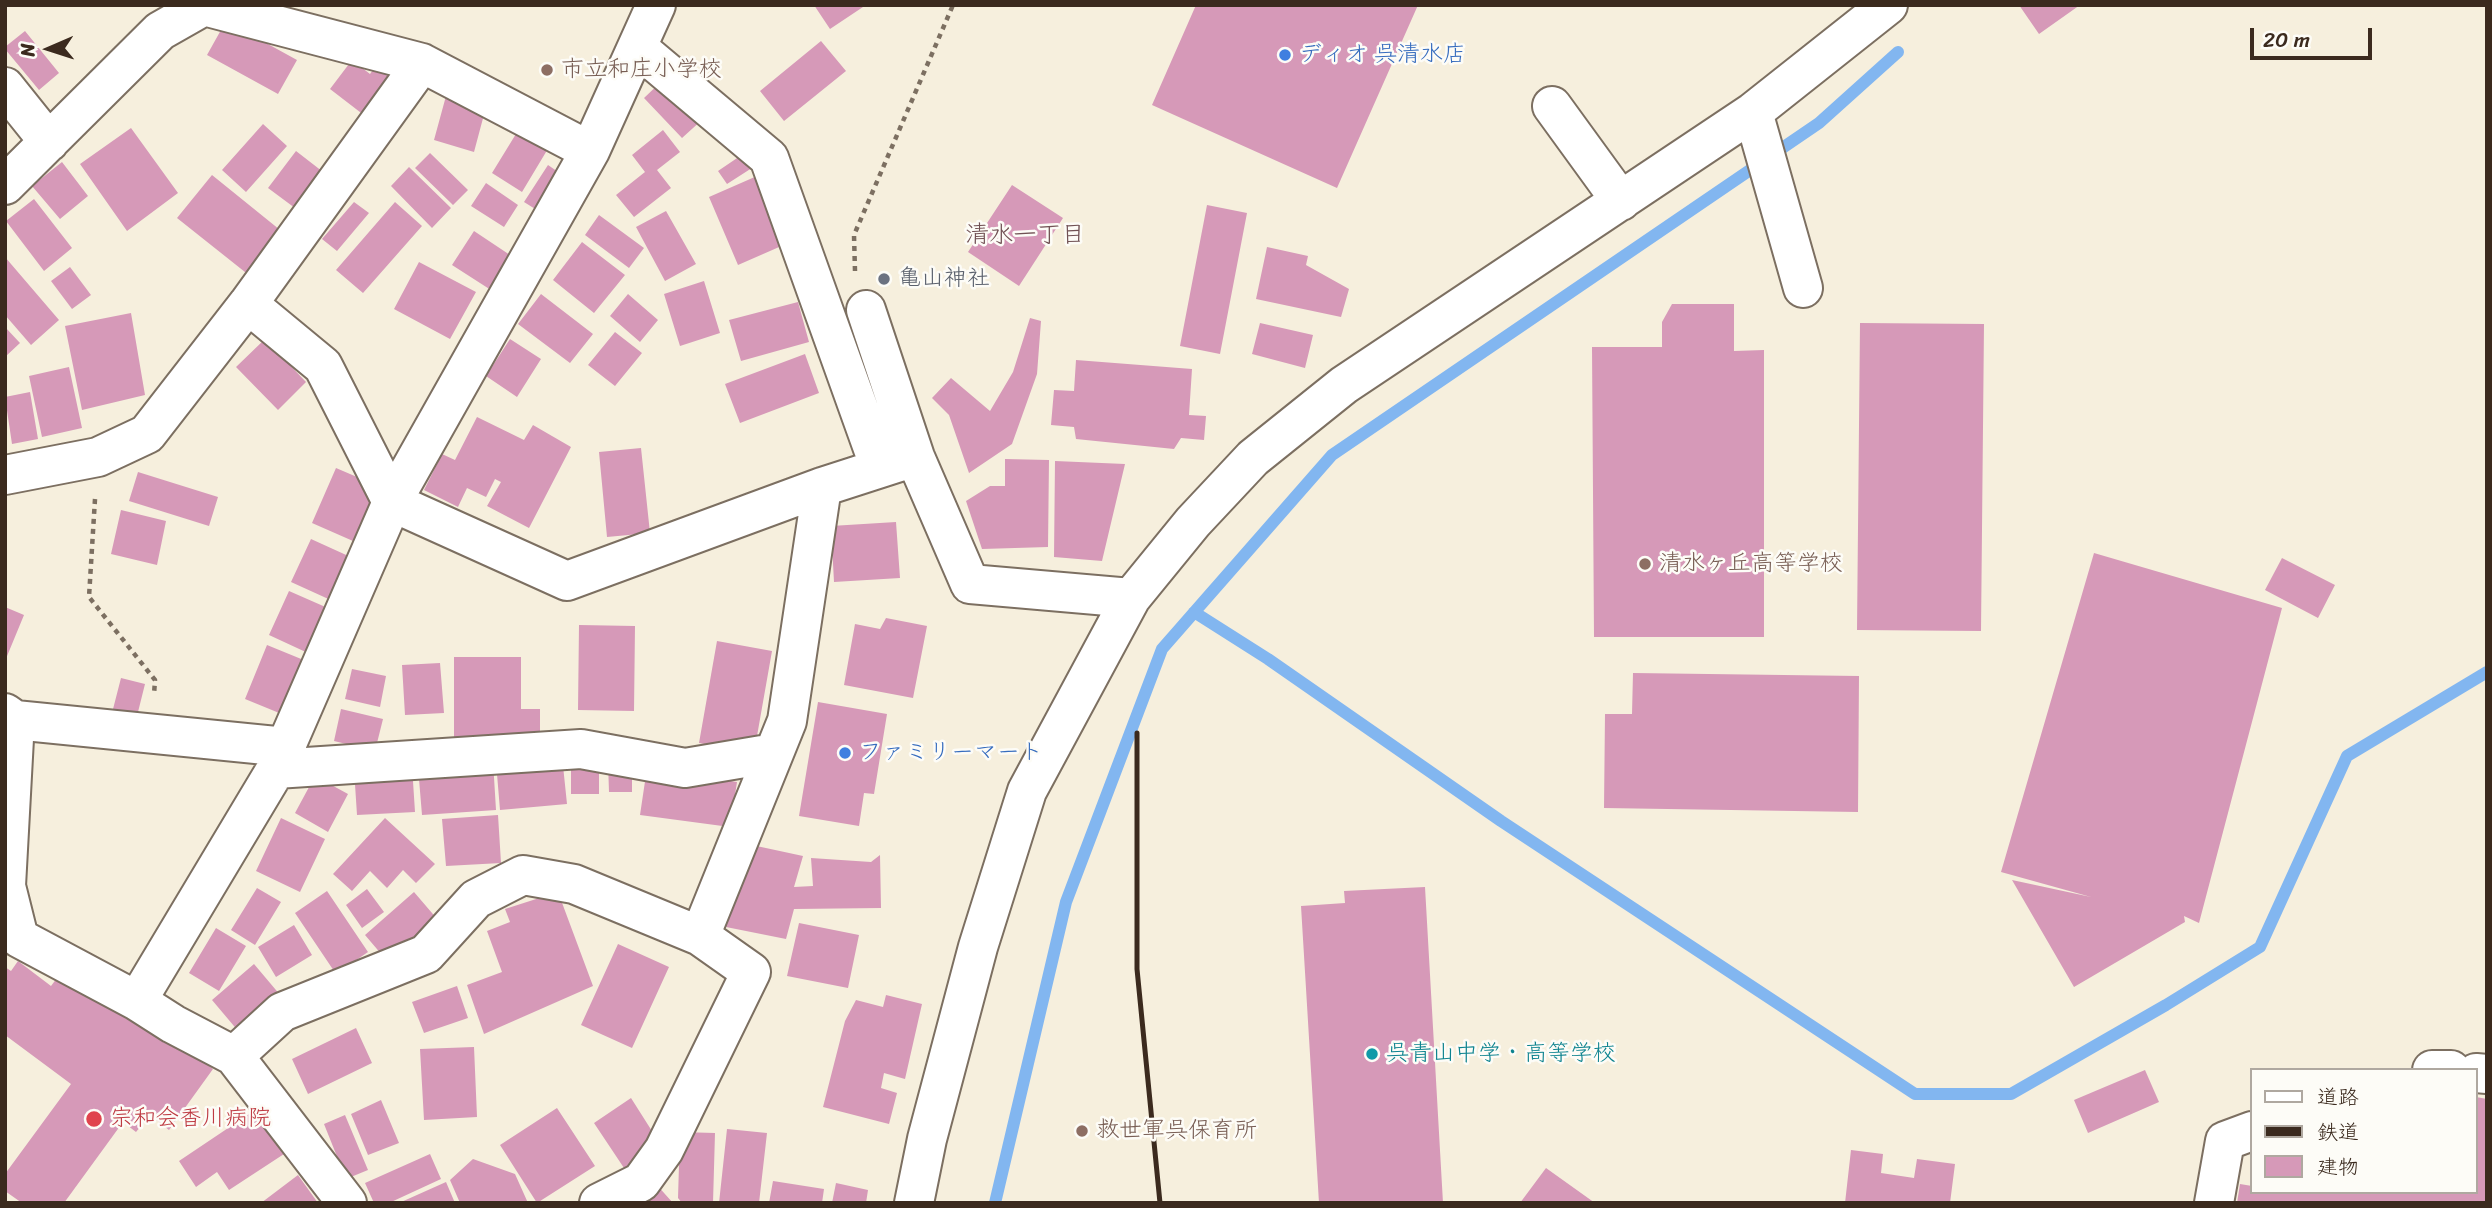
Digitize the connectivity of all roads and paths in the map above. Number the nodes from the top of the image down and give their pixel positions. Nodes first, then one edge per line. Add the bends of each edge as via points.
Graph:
1 (656, 5) edge
2 (953, 5) edge
3 (1888, 5) edge
4 (158, 18) edge
5 (638, 48) junction
6 (422, 63) junction
7 (5, 88) edge
8 (1552, 106) dead end
9 (1753, 112) junction
10 (49, 142) junction
11 (590, 151) junction
12 (5, 185) edge
13 (1621, 201) junction
14 (1803, 288) dead end
15 (248, 304) junction
16 (866, 310) joint
17 (98, 457) junction
18 (898, 463) junction
19 (5, 475) edge
20 (822, 486) junction
21 (392, 502) junction
22 (1131, 598) junction
23 (10, 717) edge
24 (152, 734) junction
25 (774, 753) junction
26 (281, 758) junction
27 (699, 936) junction
28 (137, 1001) junction
29 (234, 1056) junction
30 (2250, 1132) edge
31 (347, 1203) edge
32 (599, 1203) edge
33 (914, 1203) edge
34 (2214, 1203) edge

1 - 5 street
2 - 16 path via 853,235 855,278
3 - 9 street
4 - 6 street via 204,6
4 - 10 street
5 - 11 street
5 - 18 street via 769,158
6 - 11 street
6 - 15 street
7 - 10 street
8 - 13 street
9 - 13 street
9 - 14 street
10 - 12 street
11 - 21 street
13 - 22 street via 1344,385 1263,450 1193,522
15 - 17 street via 147,435
15 - 21 street via 323,366
16 - 18 street
17 - 19 street
17 - 24 path via 89,597 155,680
18 - 20 street
18 - 22 street via 970,584
20 - 21 street via 567,581
20 - 25 street via 787,721
21 - 26 street
22 - 33 street via 1027,791 978,947
23 - 24 street
23 - 28 street via 6,886 19,937
24 - 26 street
25 - 26 street via 685,768 581,749
25 - 27 street
26 - 28 street
27 - 29 street via 574,884 523,875 476,899 426,954 282,1012
27 - 32 street via 751,972 664,1150 641,1182
28 - 29 street
29 - 31 street
30 - 34 street via 2225,1140

